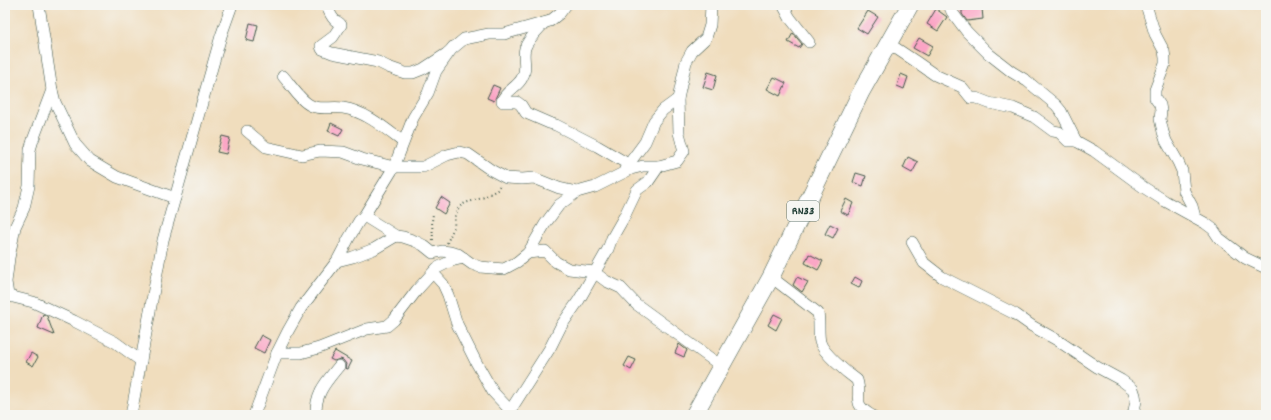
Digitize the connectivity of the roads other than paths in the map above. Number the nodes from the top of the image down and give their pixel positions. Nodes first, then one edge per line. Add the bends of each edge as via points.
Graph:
1 (39, 5) edge
2 (232, 5) edge
3 (326, 5) edge
4 (566, 5) edge
5 (711, 5) edge
6 (782, 5) edge
7 (910, 5) edge
8 (949, 5) edge
9 (1146, 5) edge
10 (544, 23) junction
11 (809, 42) dead end
12 (888, 43) junction
13 (453, 47) junction
14 (283, 76) dead end
15 (52, 90) junction
16 (678, 100) junction
17 (247, 131) dead end
18 (1076, 141) junction
19 (403, 142) junction
20 (394, 166) junction
21 (659, 166) junction
22 (625, 168) junction
23 (577, 192) junction
24 (175, 198) junction
25 (364, 216) junction
26 (1195, 217) junction
27 (396, 236) junction
28 (912, 242) dead end
29 (528, 253) junction
30 (464, 258) junction
31 (337, 261) junction
32 (1266, 268) edge
33 (594, 272) junction
34 (433, 273) junction
35 (771, 277) junction
36 (6, 296) edge
37 (277, 353) junction
38 (141, 361) junction
39 (339, 366) dead end
40 (721, 366) junction
41 (131, 415) edge
42 (254, 415) edge
43 (316, 415) edge
44 (508, 415) edge
45 (694, 415) edge
46 (871, 415) edge
47 (1133, 415) edge

1 - 15 street
2 - 24 street
3 - 13 street via 334,20 341,25 333,37 321,46 332,53 378,62 405,73 413,73 423,69
4 - 10 street via 550,22
5 - 16 street via 710,25 706,38 692,51 686,62
6 - 11 street
7 - 12 main road, RN33
8 - 18 street via 967,32 989,54 1056,105
9 - 26 street via 1165,58 1155,98 1160,105 1160,119 1166,141 1182,171 1184,191
10 - 13 street via 504,34 489,34 464,40
10 - 22 street via 526,47 526,70 522,79 504,96 503,102 516,102 526,113 597,146
12 - 18 street via 935,75 962,87 971,98 1013,108 1034,117 1052,131 1059,132 1068,141
12 - 35 main road, RN33 via 861,92
13 - 19 street via 436,71 428,93
14 - 19 street via 303,101 312,107 344,108 363,115
15 - 24 street via 75,144 90,161 117,177
15 - 36 street via 30,150 29,186 9,258
16 - 21 street via 679,133 684,151 676,161
16 - 22 street via 654,121 645,142
17 - 20 street via 266,147 302,155 320,151 342,152
18 - 26 street via 1094,151 1143,188
19 - 20 street
20 - 23 street via 423,167 459,152 468,154 506,178 534,178
20 - 25 street
21 - 22 street
21 - 33 street via 648,182 637,190
22 - 23 street via 595,187
23 - 29 street via 559,205
24 - 38 street via 163,240
25 - 27 street
25 - 31 street
26 - 32 street via 1213,229 1219,238 1245,258
27 - 30 street via 416,241 433,253 442,251
27 - 31 street via 374,249
28 - 47 street via 924,263 942,277 1015,314 1133,389 1136,401
29 - 30 street via 504,269 480,267
29 - 33 street via 545,251 556,262 569,269
30 - 34 street via 451,261
31 - 37 street via 301,308
33 - 40 street via 621,288 636,304
33 - 44 street
34 - 37 street via 387,326 367,329 301,353
34 - 44 street via 443,284 457,324 493,392 508,408
35 - 40 main road, RN33
35 - 46 street via 818,314 822,348 857,380 858,404
36 - 38 street via 33,302 74,321 115,342
37 - 42 street
38 - 41 street
39 - 43 street via 318,396
40 - 45 main road, RN33

